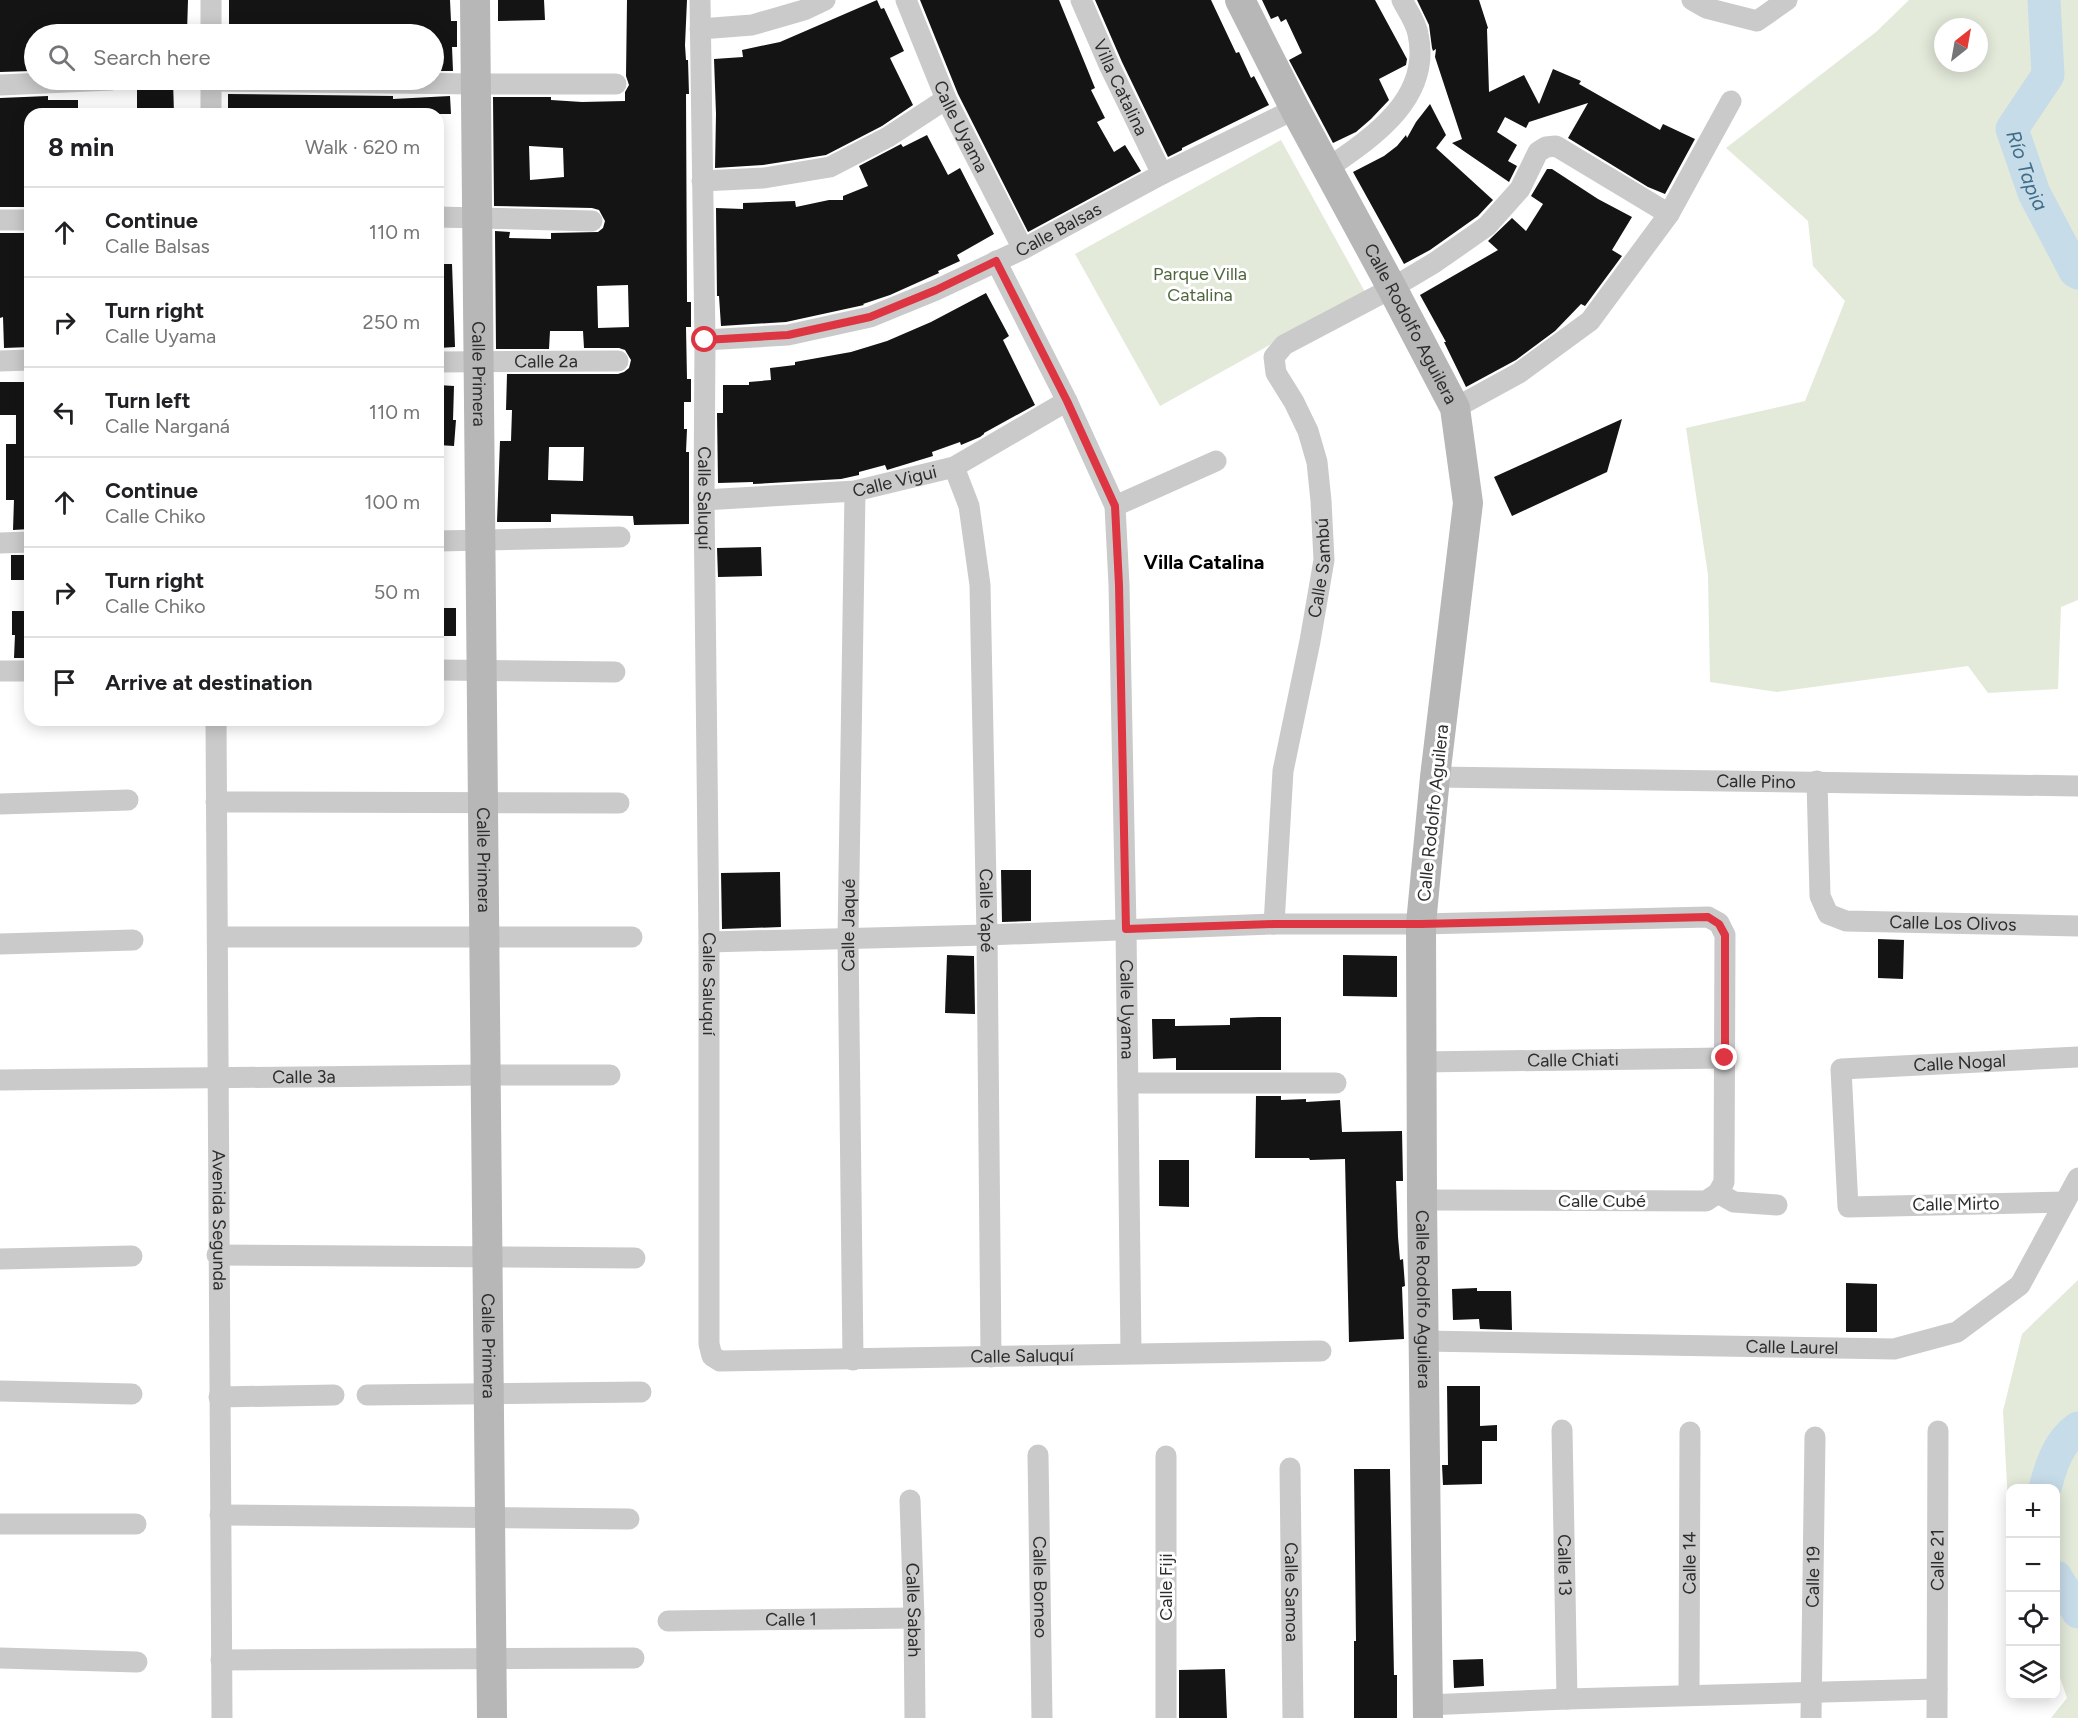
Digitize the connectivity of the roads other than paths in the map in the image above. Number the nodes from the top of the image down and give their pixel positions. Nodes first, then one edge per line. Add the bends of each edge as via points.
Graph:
1 (211, 0) edge
2 (475, 0) edge
3 (700, 0) edge
4 (825, 0) edge
5 (906, 0) edge
6 (1081, 0) edge
7 (1240, 0) edge
8 (1402, 0) edge
9 (1692, 0) edge
10 (1787, 0) edge
11 (211, 24) edge
12 (700, 29) junction
13 (24, 84) edge
14 (444, 84) edge
15 (476, 84) junction
16 (616, 84) dead end
17 (0, 85) edge
18 (211, 90) edge
19 (946, 99) junction
20 (1731, 101) dead end
21 (211, 108) edge
22 (1295, 109) junction
23 (1328, 168) junction
24 (1162, 174) junction
25 (702, 181) junction
26 (1669, 214) junction
27 (444, 217) edge
28 (477, 217) junction
29 (0, 220) edge
30 (24, 220) edge
31 (592, 221) dead end
32 (1023, 249) junction
33 (996, 261) junction
34 (1392, 288) junction
35 (705, 340) junction
36 (24, 360) edge
37 (0, 361) edge
38 (618, 361) dead end
39 (444, 362) edge
40 (479, 363) junction
41 (1067, 401) junction
42 (1455, 408) junction
43 (1216, 461) dead end
44 (954, 467) junction
45 (855, 491) junction
46 (704, 500) junction
47 (1115, 506) junction
48 (620, 537) dead end
49 (444, 541) edge
50 (480, 541) junction
51 (24, 542) edge
52 (0, 543) edge
53 (444, 670) edge
54 (482, 670) junction
55 (0, 671) edge
56 (24, 671) edge
57 (615, 672) dead end
58 (216, 726) edge
59 (1435, 777) junction
60 (1817, 781) junction
61 (2078, 786) edge
62 (128, 800) dead end
63 (216, 802) junction
64 (483, 803) junction
65 (619, 803) dead end
66 (0, 804) edge
67 (1274, 924) junction
68 (1421, 924) junction
69 (2078, 926) edge
70 (1126, 929) junction
71 (987, 935) junction
72 (218, 937) junction
73 (484, 937) junction
74 (632, 937) dead end
75 (848, 938) junction
76 (133, 940) dead end
77 (709, 942) junction
78 (0, 944) edge
79 (2078, 1057) edge
80 (1725, 1058) junction
81 (1421, 1062) junction
82 (486, 1075) junction
83 (610, 1075) dead end
84 (219, 1077) junction
85 (0, 1080) edge
86 (1129, 1083) junction
87 (1336, 1083) dead end
88 (2078, 1178) edge
89 (1718, 1193) junction
90 (1422, 1200) junction
91 (2065, 1202) junction
92 (1777, 1205) dead end
93 (1848, 1207) joint
94 (218, 1255) junction
95 (132, 1256) dead end
96 (488, 1256) junction
97 (635, 1257) dead end
98 (0, 1259) edge
99 (1424, 1341) junction
100 (1322, 1351) dead end
101 (1131, 1353) junction
102 (991, 1357) junction
103 (853, 1360) junction
104 (0, 1391) edge
105 (641, 1392) dead end
106 (132, 1394) dead end
107 (489, 1394) junction
108 (334, 1395) dead end
109 (367, 1395) dead end
110 (219, 1397) junction
111 (1562, 1430) dead end
112 (1938, 1431) dead end
113 (1690, 1432) dead end
114 (1815, 1437) dead end
115 (1038, 1455) dead end
116 (1166, 1456) dead end
117 (1290, 1468) dead end
118 (910, 1500) dead end
119 (220, 1515) junction
120 (490, 1518) junction
121 (629, 1519) dead end
122 (0, 1524) edge
123 (136, 1524) dead end
124 (914, 1618) junction
125 (668, 1621) dead end
126 (0, 1658) edge
127 (634, 1658) dead end
128 (492, 1659) junction
129 (221, 1660) junction
130 (136, 1662) dead end
131 (1938, 1689) junction
132 (1810, 1693) junction
133 (1689, 1695) junction
134 (1567, 1699) junction
135 (1427, 1712) edge
136 (222, 1718) edge
137 (492, 1718) edge
138 (915, 1718) edge
139 (1042, 1718) edge
140 (1166, 1718) edge
141 (1293, 1718) edge
142 (1811, 1718) edge
143 (1937, 1718) edge

1 - 11 street
2 - 15 street, Calle Primera
3 - 12 street, Calle Saluquí
4 - 12 street via 752,25
5 - 19 street, Calle Uyama
6 - 24 street, Villa Catalina
7 - 22 street, Calle Rodolfo Aguilera
8 - 23 street via 1418,31 1421,51 1409,93 1380,130
9 - 10 street via 1706,9 1756,21
12 - 25 street, Calle Saluquí
13 - 17 street
14 - 15 street
15 - 16 street
15 - 28 street, Calle Primera
18 - 21 street
19 - 25 street via 888,137 830,167 764,178
19 - 32 street, Calle Uyama
20 - 26 street
22 - 23 street, Calle Rodolfo Aguilera
22 - 24 street, Calle Balsas
23 - 34 street, Calle Rodolfo Aguilera
24 - 32 street, Calle Balsas
25 - 35 street, Calle Saluquí
26 - 34 street via 1556,146 1546,147 1538,152 1520,189 1487,226
26 - 42 street via 1590,321 1520,372
27 - 28 street
28 - 31 street
28 - 40 street, Calle Primera
29 - 30 street
32 - 33 street, Calle Balsas
33 - 35 street, Calle Balsas via 870,317 788,335
33 - 41 street, Calle Uyama
34 - 42 street, Calle Rodolfo Aguilera
34 - 67 street, Calle Sambú via 1284,345 1274,357 1276,373 1308,431 1317,462 1324,560 1283,771
35 - 46 street, Calle Saluquí
36 - 37 street
38 - 40 street, Calle 2a
39 - 40 street, Calle 2a
40 - 50 street, Calle Primera
41 - 44 street, Calle Vigui
41 - 47 street, Calle Uyama
42 - 59 street, Calle Rodolfo Aguilera via 1468,503
43 - 47 street
44 - 45 street, Calle Vigui
44 - 71 street, Calle Yapé via 969,506 980,585
45 - 46 street, Calle Vigui
45 - 75 street, Calle Jaqué
46 - 77 street, Calle Saluquí
47 - 70 street, Calle Uyama
48 - 50 street
49 - 50 street
50 - 54 street, Calle Primera
51 - 52 street
53 - 54 street
54 - 57 street
54 - 64 street, Calle Primera
55 - 56 street
58 - 63 street, Avenida Segunda
59 - 60 street, Calle Pino
59 - 68 street, Calle Rodolfo Aguilera
60 - 61 street, Calle Pino
60 - 69 street, Calle Los Olivos via 1820,896 1828,914 1846,921
62 - 66 street
63 - 64 street
63 - 72 street, Avenida Segunda
64 - 65 street
64 - 73 street, Calle Primera
67 - 68 street
67 - 70 street
68 - 80 street via 1708,917 1719,924 1725,935
68 - 81 street, Calle Rodolfo Aguilera
70 - 71 street
70 - 86 street, Calle Uyama
71 - 75 street
71 - 102 street, Calle Yapé
72 - 73 street
72 - 84 street, Avenida Segunda
73 - 74 street
73 - 82 street, Calle Primera
75 - 77 street
75 - 103 street, Calle Jaqué
76 - 78 street
77 - 103 street, Calle Saluquí via 712,1356 720,1361
79 - 93 street, Calle Nogal via 1841,1069
80 - 81 street, Calle Chiati
80 - 89 street via 1724,1182
81 - 90 street, Calle Rodolfo Aguilera
82 - 83 street, Calle 3a
82 - 84 street, Calle 3a
82 - 96 street, Calle Primera
84 - 85 street, Calle 3a
84 - 94 street, Avenida Segunda
86 - 87 street
86 - 101 street, Calle Uyama
88 - 91 street, Calle Laurel
89 - 90 street, Calle Cubé via 1706,1201
89 - 92 street via 1734,1202
90 - 99 street, Calle Rodolfo Aguilera
91 - 93 street, Calle Mirto
91 - 99 street, Calle Laurel via 2020,1285 1957,1332 1894,1349
94 - 96 street
94 - 110 street, Avenida Segunda
95 - 98 street
96 - 97 street
96 - 107 street, Calle Primera
99 - 135 street, Calle Rodolfo Aguilera
100 - 101 street, Calle Saluquí
101 - 102 street, Calle Saluquí
102 - 103 street, Calle Saluquí
104 - 106 street
105 - 107 street
107 - 109 street
107 - 120 street, Calle Primera
108 - 110 street
110 - 119 street, Avenida Segunda
111 - 134 street, Calle 13
112 - 131 street, Calle 21
113 - 133 street, Calle 14
114 - 132 street, Calle 19
115 - 139 street, Calle Borneo
116 - 140 street, Calle Fiji
117 - 141 street, Calle Samoa
118 - 124 street, Calle Sabah
119 - 120 street
119 - 129 street, Avenida Segunda
120 - 121 street
120 - 128 street, Calle Primera
122 - 123 street
124 - 125 street, Calle 1
124 - 138 street, Calle Sabah
126 - 130 street
127 - 128 street
128 - 129 street
128 - 137 street, Calle Primera
129 - 136 street, Avenida Segunda
131 - 132 street
131 - 143 street, Calle 21
132 - 133 street
132 - 142 street, Calle 19
133 - 134 street
134 - 135 street

